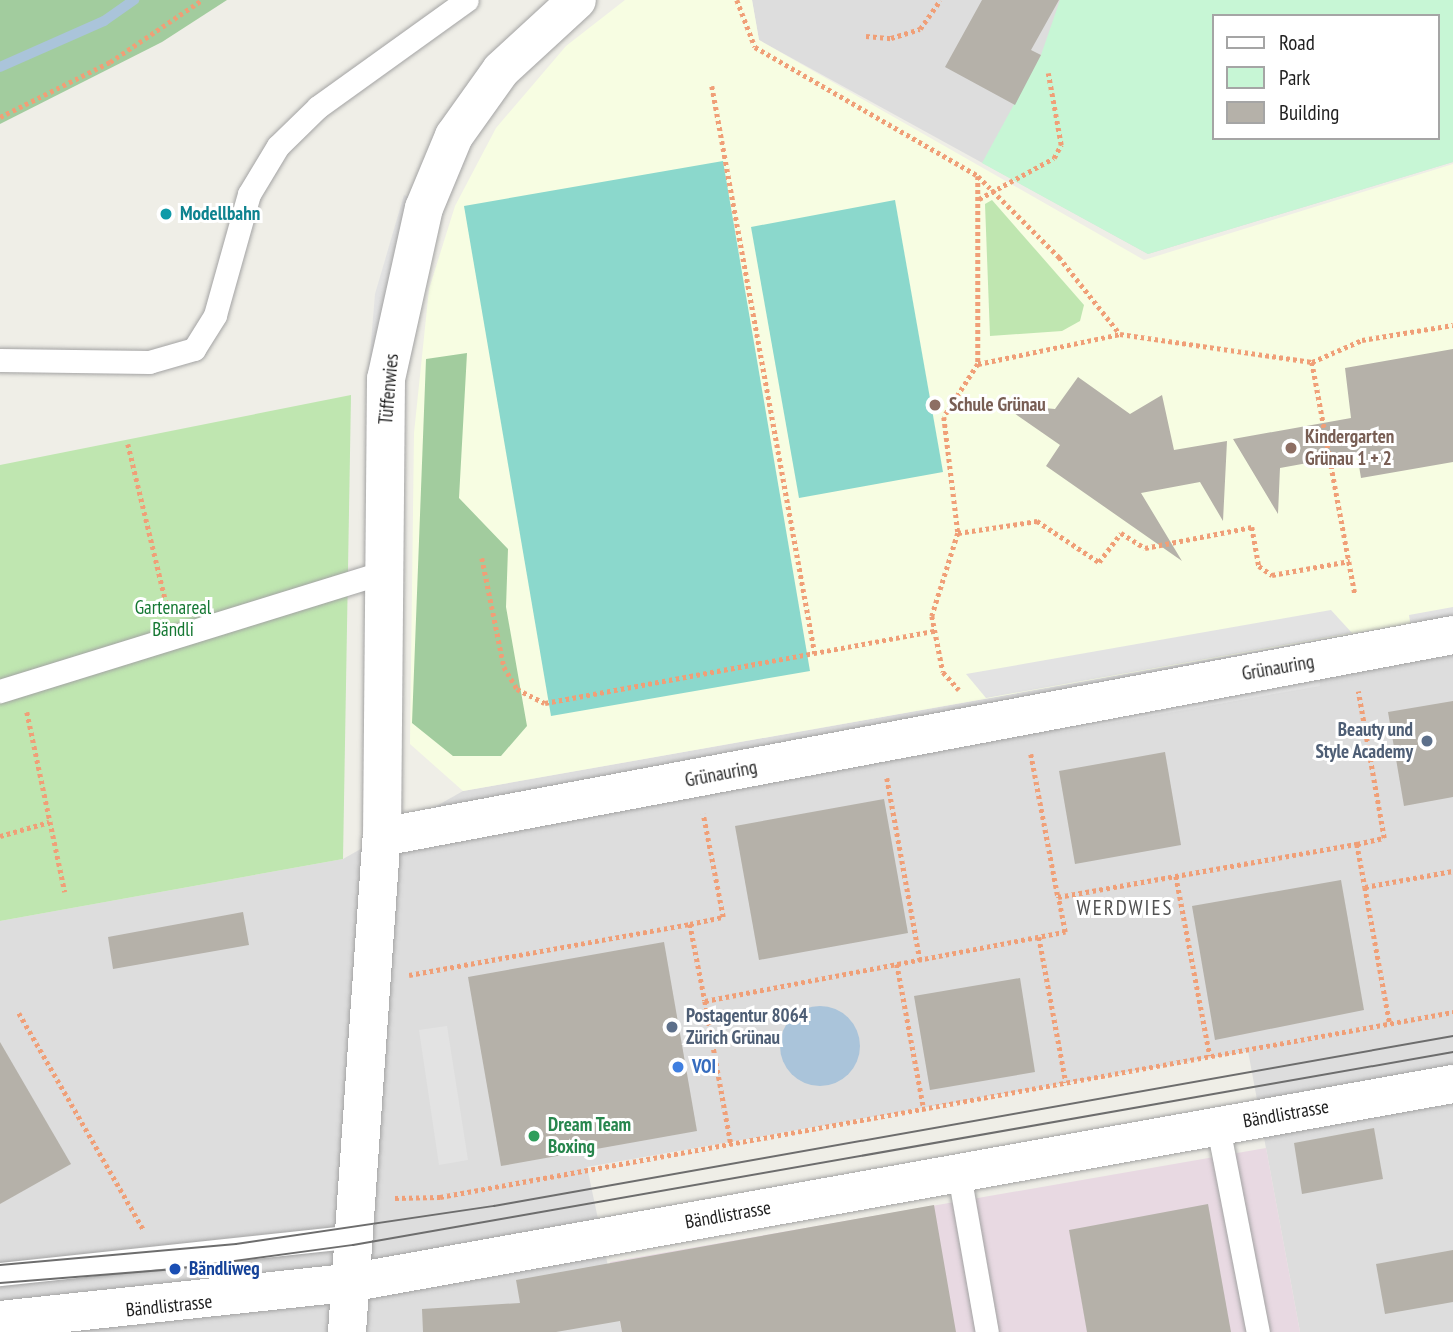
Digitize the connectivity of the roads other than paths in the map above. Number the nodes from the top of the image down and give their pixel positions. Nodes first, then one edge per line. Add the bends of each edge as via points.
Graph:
1 (467, 0) edge
2 (577, 0) edge
3 (0, 360) edge
4 (382, 573) junction
5 (1453, 635) edge
6 (0, 691) edge
7 (382, 836) junction
8 (1453, 1084) edge
9 (1218, 1127) junction
10 (959, 1174) junction
11 (354, 1237) junction
12 (0, 1274) edge
13 (349, 1283) junction
14 (0, 1320) edge
15 (347, 1332) edge
16 (987, 1332) edge
17 (1258, 1332) edge

1 - 3 lane via 318,107 278,146 249,194 212,325 194,349 149,362
2 - 4 street, Tüffenwies via 500,70 454,136 424,208 387,379
4 - 6 lane
4 - 7 street, Tüffenwies
5 - 7 street, Grünauring
7 - 11 street
8 - 9 street, Bändlistrasse
9 - 10 street, Bändlistrasse
9 - 17 lane
10 - 13 street, Bändlistrasse
10 - 16 lane
11 - 12 lane
11 - 13 street
13 - 14 street, Bändlistrasse
13 - 15 street

